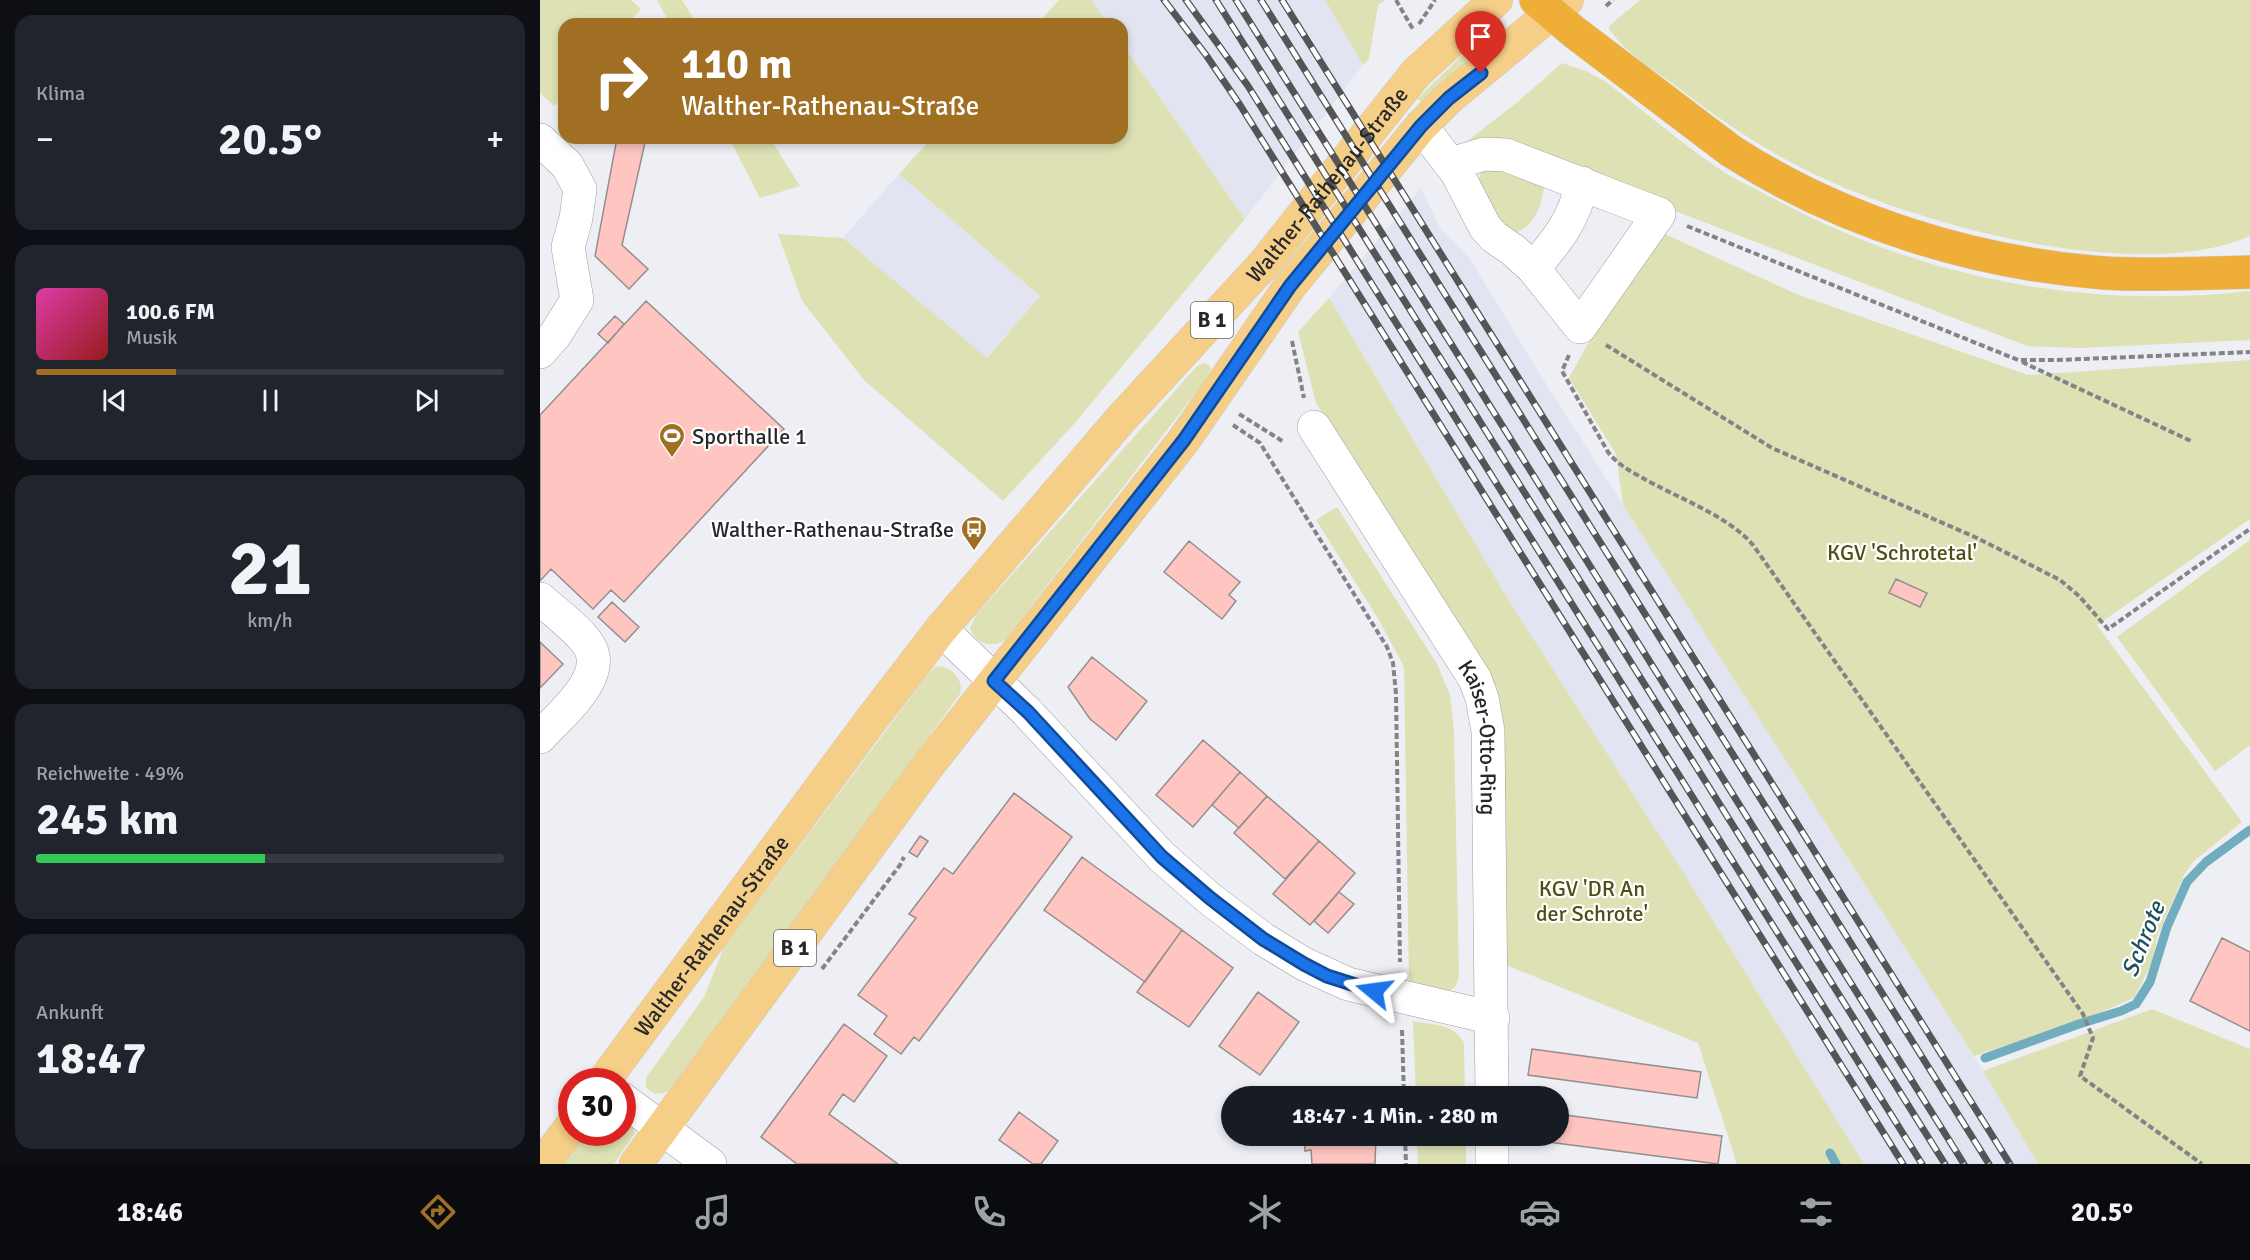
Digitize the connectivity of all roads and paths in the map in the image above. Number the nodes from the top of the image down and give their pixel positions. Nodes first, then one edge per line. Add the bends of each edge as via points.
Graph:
1 (1396, 0) edge
2 (1496, 0) edge
3 (1613, 0) edge
4 (1552, 4) edge
5 (1606, 6) dead end
6 (1414, 31) dead end
7 (1421, 126) junction
8 (540, 140) edge
9 (1451, 164) junction
10 (1582, 183) junction
11 (1659, 214) junction
12 (2250, 250) edge
13 (1533, 268) junction
14 (2250, 272) edge
15 (2193, 273) junction
16 (1580, 327) junction
17 (1290, 335) dead end
18 (540, 352) edge
19 (2250, 352) edge
20 (2018, 360) junction
21 (1234, 411) dead end
22 (1228, 421) dead end
23 (1314, 427) junction
24 (2192, 441) dead end
25 (2250, 529) edge
26 (540, 599) edge
27 (941, 629) junction
28 (994, 681) junction
29 (540, 737) edge
30 (1401, 997) junction
31 (1492, 1017) junction
32 (613, 1068) edge
33 (1404, 1086) edge
34 (1492, 1086) edge
35 (636, 1110) edge
36 (661, 1129) junction
37 (558, 1144) edge
38 (1405, 1146) edge
39 (1492, 1146) edge
40 (543, 1164) edge
41 (636, 1164) edge
42 (710, 1164) edge
43 (1406, 1164) edge
44 (1492, 1164) edge
45 (2202, 1164) edge

1 - 6 path
2 - 27 main road, Walther-Rathenau-Straße / B 1 via 1416,73 1263,265 1117,424
3 - 5 path
4 - 7 main road, Walther-Rathenau-Straße / B 1
4 - 15 highway via 1579,36 1731,151 1842,209 1942,244 2037,264 2106,273
7 - 9 street
7 - 28 main road, Walther-Rathenau-Straße / B 1 via 1290,286 1184,440
8 - 18 street via 567,165 580,189 568,247 577,300
9 - 10 street via 1484,154 1506,155
9 - 13 street via 1485,228
10 - 11 street
10 - 13 street via 1565,229
11 - 16 street
11 - 20 path
12 - 15 highway
13 - 16 street
14 - 15 highway
16 - 25 path via 1773,448 1977,538 2060,580 2108,629
16 - 45 path via 1562,371 1609,454 1636,475 1749,539 2083,1014 2093,1038 2080,1076
17 - 23 path
19 - 20 path
20 - 24 path
21 - 23 path via 1285,442
22 - 30 path via 1260,443 1387,647 1393,663
23 - 31 street, Kaiser-Otto-Ring via 1480,688 1488,730
26 - 29 street via 584,639 593,661 582,691
27 - 28 street
27 - 32 main road, Walther-Rathenau-Straße / B 1
28 - 30 street via 1028,712 1162,857 1210,898 1263,939 1304,964 1348,984
28 - 36 main road, Walther-Rathenau-Straße / B 1
30 - 31 street
30 - 33 path
31 - 34 street, Kaiser-Otto-Ring
35 - 36 street
36 - 41 main road, Walther-Rathenau-Straße / B 1
36 - 42 street
37 - 40 main road
38 - 43 path
39 - 44 street

